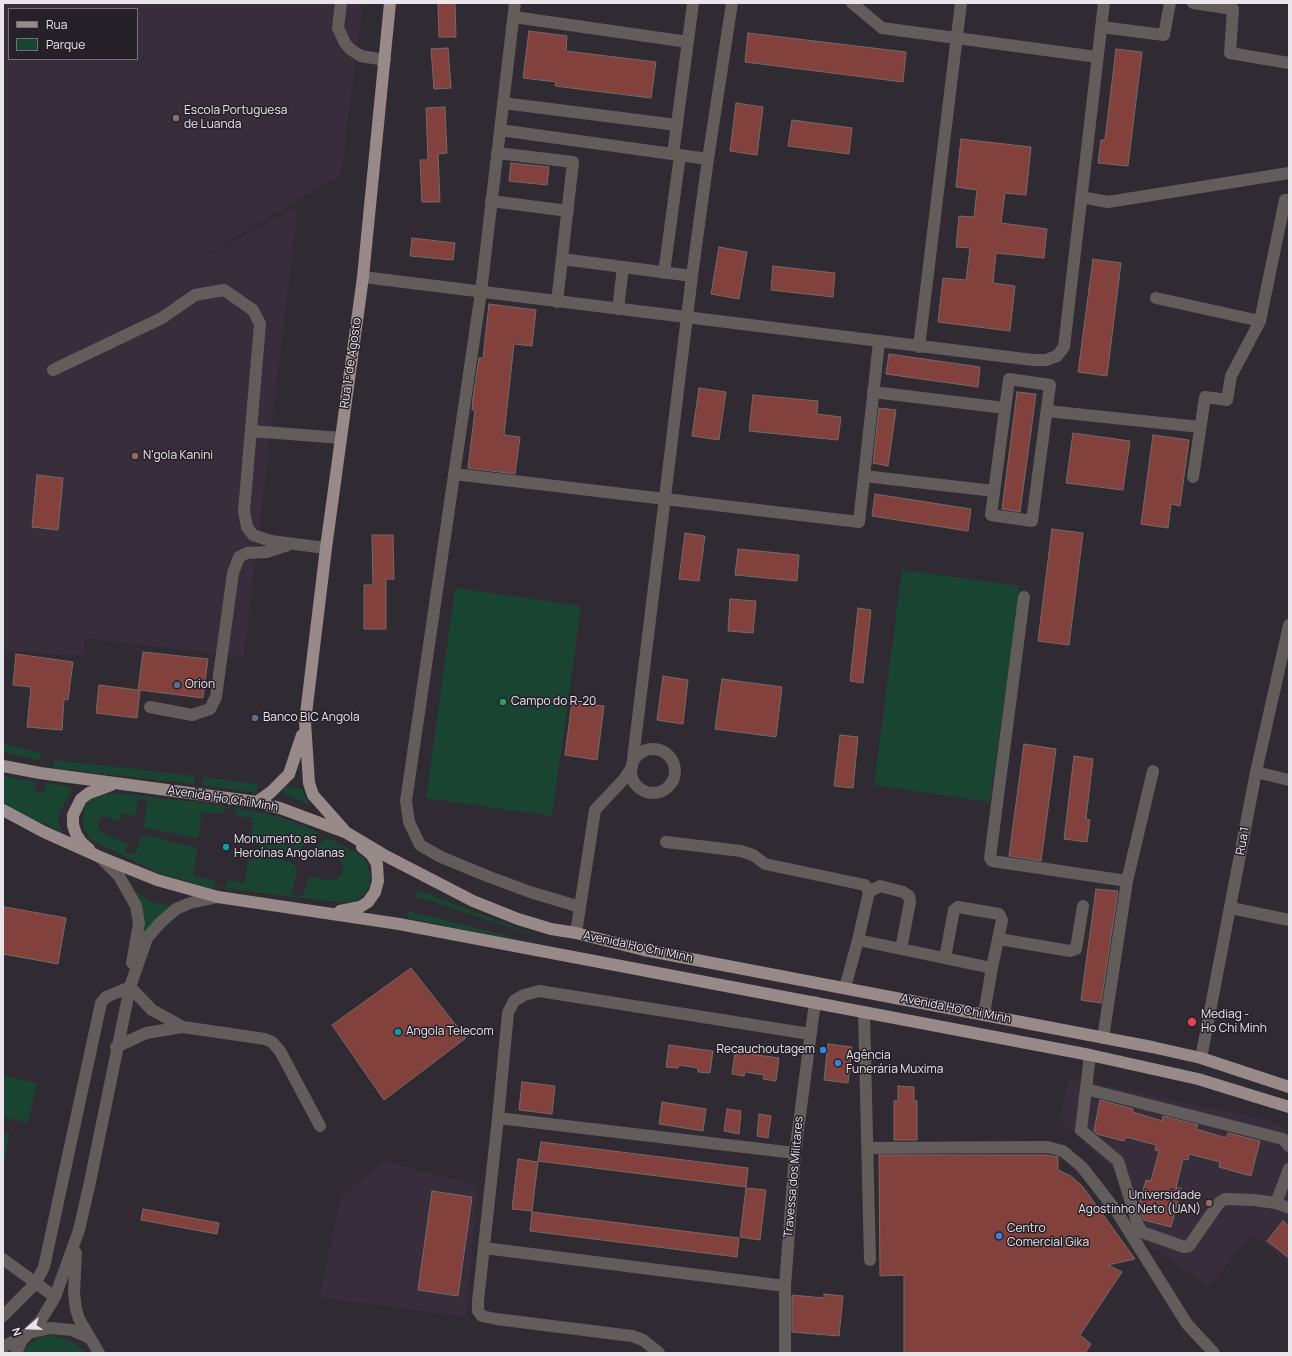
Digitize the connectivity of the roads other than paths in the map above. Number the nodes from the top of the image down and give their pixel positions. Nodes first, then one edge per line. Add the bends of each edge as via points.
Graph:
1 (341, 3) edge
2 (390, 3) edge
3 (515, 3) edge
4 (693, 3) edge
5 (732, 3) edge
6 (852, 3) edge
7 (961, 3) edge
8 (1104, 3) edge
9 (1170, 3) edge
10 (1193, 3) edge
11 (514, 17) junction
12 (1100, 27) junction
13 (957, 36) junction
14 (688, 42) junction
15 (1097, 56) junction
16 (385, 60) junction
17 (1289, 63) edge
18 (503, 103) junction
19 (677, 125) junction
20 (500, 130) junction
21 (498, 153) junction
22 (676, 155) junction
23 (708, 159) junction
24 (1289, 173) edge
25 (1081, 197) junction
26 (1289, 200) edge
27 (491, 202) junction
28 (568, 211) junction
29 (562, 259) junction
30 (623, 267) junction
31 (664, 273) junction
32 (692, 276) junction
33 (362, 277) junction
34 (481, 292) junction
35 (1156, 298) dead end
36 (557, 302) junction
37 (618, 309) junction
38 (688, 317) junction
39 (1260, 322) junction
40 (879, 342) junction
41 (919, 347) junction
42 (53, 370) dead end
43 (873, 392) junction
44 (1005, 408) junction
45 (1047, 411) junction
46 (1200, 427) junction
47 (251, 431) junction
48 (341, 438) junction
49 (454, 474) junction
50 (864, 476) junction
51 (1193, 477) dead end
52 (994, 491) junction
53 (665, 500) junction
54 (292, 544) junction
55 (326, 548) junction
56 (1024, 597) dead end
57 (1289, 625) edge
58 (1287, 644) edge
59 (150, 707) dead end
60 (305, 722) junction
61 (3, 766) edge
62 (1153, 772) dead end
63 (1256, 772) junction
64 (1289, 780) edge
65 (114, 784) junction
66 (257, 802) junction
67 (3, 810) edge
68 (347, 833) junction
69 (666, 842) dead end
70 (100, 857) junction
71 (1127, 881) junction
72 (870, 892) junction
73 (218, 897) junction
74 (1083, 906) dead end
75 (580, 907) junction
76 (1231, 908) junction
77 (327, 912) junction
78 (1289, 920) edge
79 (576, 933) junction
80 (999, 939) junction
81 (858, 940) junction
82 (901, 949) junction
83 (945, 958) junction
84 (992, 968) junction
85 (130, 987) junction
86 (845, 988) junction
87 (815, 1002) junction
88 (864, 1012) junction
89 (984, 1014) junction
90 (183, 1027) junction
91 (810, 1034) junction
92 (1103, 1038) junction
93 (116, 1047) junction
94 (1090, 1055) junction
95 (1201, 1058) junction
96 (1289, 1087) edge
97 (1086, 1088) junction
98 (1289, 1107) edge
99 (498, 1118) junction
100 (320, 1126) dead end
101 (1289, 1146) edge
102 (868, 1148) junction
103 (795, 1153) junction
104 (1289, 1169) edge
105 (1276, 1203) junction
106 (1289, 1208) edge
107 (79, 1230) junction
108 (484, 1248) junction
109 (3, 1259) edge
110 (870, 1260) dead end
111 (36, 1284) junction
112 (785, 1286) junction
113 (55, 1297) junction
114 (3, 1316) edge
115 (29, 1332) junction
116 (93, 1340) junction
117 (3, 1346) edge
118 (16, 1353) edge
119 (99, 1353) edge
120 (105, 1353) edge
121 (659, 1353) edge
122 (785, 1353) edge
123 (1214, 1353) edge

1 - 16 street via 338,28 345,43 361,56
2 - 16 main road, Rua 1º de Agosto
3 - 11 street
4 - 14 street
5 - 23 street
6 - 13 street via 882,28
7 - 13 street
8 - 12 street
9 - 12 street via 1164,35
10 - 17 street via 1233,9 1230,53
11 - 14 street
11 - 18 street
12 - 15 street
13 - 15 street
13 - 41 street
14 - 19 street
15 - 25 street
16 - 33 main road, Rua 1º de Agosto
18 - 19 street
18 - 20 street
19 - 22 street
20 - 21 street
20 - 22 street
21 - 27 street
21 - 28 street via 574,162
22 - 23 street
22 - 31 street
23 - 32 street
24 - 25 street via 1108,202
25 - 41 street via 1064,347 1057,356 1046,360 1033,360
26 - 39 street via 1285,200
27 - 28 street
27 - 34 street
28 - 29 street
29 - 30 street
29 - 36 street
30 - 31 street
30 - 37 street
31 - 32 street
32 - 38 street
33 - 34 street
33 - 48 main road, Rua 1º de Agosto
34 - 36 street
34 - 49 street
35 - 39 street
36 - 37 street
37 - 38 street
38 - 40 street
38 - 53 street
39 - 46 street via 1231,376 1226,400 1204,397
40 - 41 street
40 - 43 street
42 - 47 street via 162,318 195,295 224,290 253,310 260,324
43 - 44 street
43 - 50 street
44 - 45 street via 1009,379 1050,385
44 - 52 street
45 - 46 street
45 - 52 street via 1032,521 991,515
46 - 51 street
47 - 48 street
47 - 54 street via 244,511 247,527 252,535
48 - 55 main road, Rua 1º de Agosto
49 - 53 street
49 - 75 street via 406,801 409,822 420,845 441,857 530,892
50 - 52 street
50 - 53 street via 859,522
53 - 75 street via 632,767 595,810
54 - 55 street
54 - 59 street via 239,557 233,573 216,697 210,709 192,715
55 - 60 main road, Rua 1º de Agosto
56 - 71 street via 990,858 992,861
57 - 58 street, Rua 1
58 - 63 street, Rua 1
60 - 66 main road via 288,774
60 - 68 main road via 307,772 313,795
61 - 65 main road, Avenida Ho Chi Minh
62 - 71 street
63 - 64 street
63 - 76 street, Rua 1
65 - 66 main road, Avenida Ho Chi Minh
65 - 70 main road via 89,793 81,799 73,815 73,825 81,842
66 - 68 main road, Avenida Ho Chi Minh
67 - 70 main road, Avenida Ho Chi Minh
68 - 77 main road via 371,854 377,864 377,885 368,902 360,907
68 - 79 main road, Avenida Ho Chi Minh via 473,901 542,927
69 - 72 street via 741,850 765,864 865,885
70 - 73 main road, Avenida Ho Chi Minh via 157,880
70 - 85 street via 119,876 136,906 139,923
71 - 92 street
72 - 81 street
72 - 82 street via 880,886 909,896
73 - 77 main road, Avenida Ho Chi Minh
73 - 85 street via 176,909 160,923 147,938
74 - 80 street via 1076,949 1070,951
75 - 79 street
76 - 78 street
76 - 95 street, Rua 1
77 - 87 main road, Avenida Ho Chi Minh
79 - 86 main road, Avenida Ho Chi Minh via 644,950
80 - 83 street via 1002,920 999,914 958,907 954,910
80 - 84 street
81 - 82 street
81 - 86 street
82 - 83 street
83 - 84 street
84 - 89 street
85 - 90 street via 152,1010
85 - 93 street
85 - 111 street via 106,997 101,1004 44,1267
86 - 89 main road, Avenida Ho Chi Minh
87 - 88 main road, Avenida Ho Chi Minh
87 - 91 street, Travessa dos Militares
88 - 94 main road, Avenida Ho Chi Minh
88 - 102 street
89 - 92 main road, Avenida Ho Chi Minh
90 - 93 street via 151,1032
90 - 100 street via 272,1042 280,1051
91 - 99 street via 539,991 524,995 514,1001 508,1013
91 - 103 street, Travessa dos Militares
92 - 95 main road, Avenida Ho Chi Minh
93 - 107 street
94 - 97 street
94 - 98 main road, Avenida Ho Chi Minh via 1198,1079
95 - 96 main road, Avenida Ho Chi Minh
97 - 101 street via 1283,1139
97 - 105 street via 1081,1130 1118,1161 1142,1232 1184,1247 1189,1246 1219,1202 1225,1199
99 - 103 street
99 - 108 street
102 - 110 street
102 - 123 street via 1047,1147 1063,1151 1082,1167 1117,1212 1187,1324
103 - 112 street, Travessa dos Militares
104 - 105 street
105 - 106 street
107 - 113 street
107 - 116 street via 74,1293 76,1309
108 - 112 street
108 - 121 street via 477,1306 482,1316 632,1336 643,1340
109 - 111 street
111 - 113 street
111 - 114 street
112 - 122 street, Travessa dos Militares
113 - 115 street via 41,1320
115 - 116 street via 61,1328 84,1334
115 - 117 street
115 - 118 street
116 - 119 street
116 - 120 street

